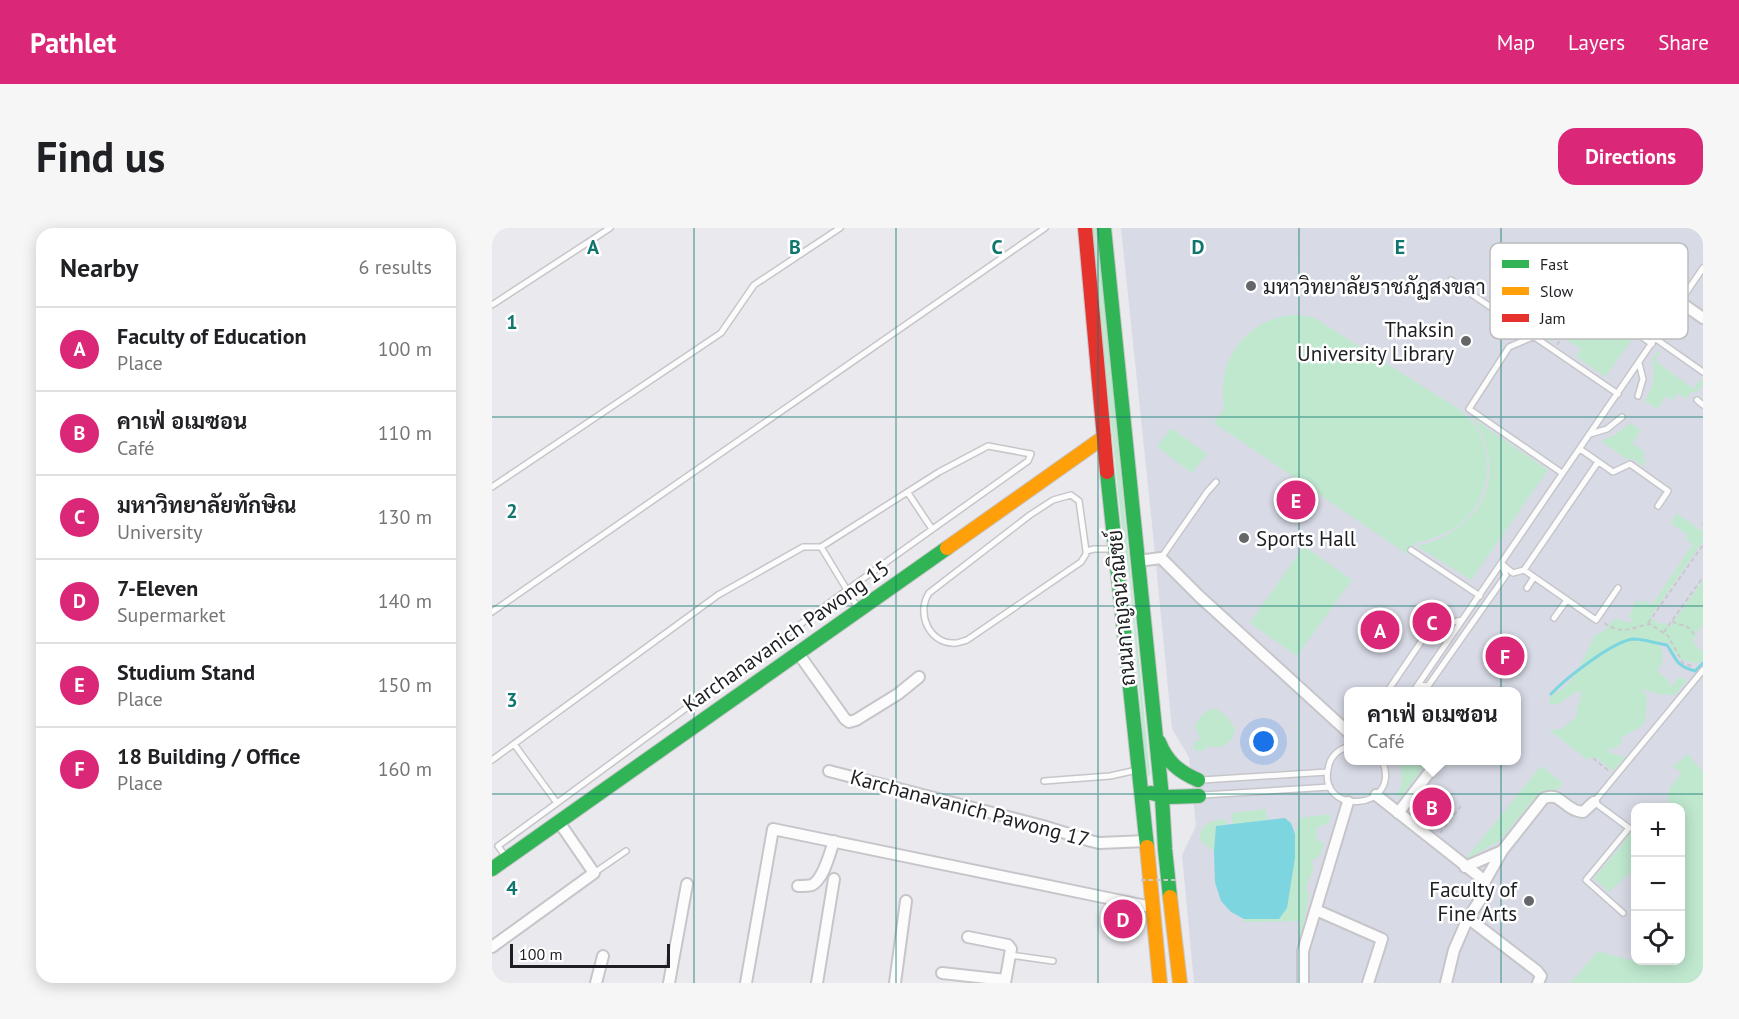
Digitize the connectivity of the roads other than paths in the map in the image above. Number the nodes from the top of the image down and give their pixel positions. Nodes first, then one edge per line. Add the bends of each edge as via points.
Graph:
1 (610, 228) edge
2 (840, 228) edge
3 (1045, 228) edge
4 (1085, 228) edge
5 (1104, 228) edge
6 (1703, 268) edge
7 (1452, 280) dead end
8 (1688, 290) edge
9 (492, 306) edge
10 (1688, 306) edge
11 (1490, 307) edge
12 (1703, 318) edge
13 (1528, 339) edge
14 (1539, 339) edge
15 (1651, 339) edge
16 (1654, 341) junction
17 (1639, 363) junction
18 (1703, 372) edge
19 (1618, 394) junction
20 (1638, 396) dead end
21 (1696, 400) dead end
22 (1703, 405) edge
23 (1622, 417) dead end
24 (1590, 434) junction
25 (1104, 437) junction
26 (1580, 449) junction
27 (1598, 462) junction
28 (1563, 473) junction
29 (1216, 482) dead end
30 (492, 487) edge
31 (908, 493) junction
32 (1658, 506) dead end
33 (932, 529) junction
34 (821, 548) junction
35 (1114, 549) junction
36 (1411, 550) dead end
37 (1086, 551) junction
38 (1161, 558) junction
39 (1138, 561) junction
40 (1501, 564) junction
41 (1524, 570) junction
42 (1534, 577) junction
43 (1527, 588) dead end
44 (1618, 588) dead end
45 (847, 590) junction
46 (1480, 596) junction
47 (1567, 600) junction
48 (859, 610) junction
49 (492, 612) edge
50 (1554, 618) dead end
51 (1463, 620) junction
52 (798, 654) junction
53 (1703, 670) edge
54 (919, 677) dead end
55 (1418, 685) joint
56 (1390, 687) edge
57 (1154, 726) junction
58 (1344, 728) edge
59 (514, 744) junction
60 (1344, 749) edge
61 (492, 760) edge
62 (1383, 765) edge
63 (1434, 765) edge
64 (829, 771) dead end
65 (1327, 772) junction
66 (1140, 773) junction
67 (1198, 780) junction
68 (1044, 781) dead end
69 (1330, 787) junction
70 (1158, 791) junction
71 (1376, 795) junction
72 (1199, 796) junction
73 (1348, 802) junction
74 (1594, 802) junction
75 (557, 803) junction
76 (1143, 810) junction
77 (1398, 813) junction
78 (559, 822) junction
79 (834, 841) junction
80 (1147, 841) junction
81 (1165, 849) junction
82 (626, 851) dead end
83 (1502, 851) junction
84 (507, 859) junction
85 (1465, 867) junction
86 (492, 869) edge
87 (594, 873) junction
88 (834, 879) dead end
89 (1485, 881) junction
90 (687, 884) dead end
91 (798, 886) dead end
92 (906, 901) dead end
93 (1151, 907) junction
94 (1316, 910) junction
95 (1623, 913) dead end
96 (1468, 918) junction
97 (968, 937) dead end
98 (492, 947) edge
99 (603, 956) dead end
100 (1010, 956) junction
101 (1053, 961) dead end
102 (942, 973) dead end
103 (1005, 982) edge
104 (596, 983) edge
105 (669, 983) edge
106 (746, 983) edge
107 (817, 983) edge
108 (895, 983) edge
109 (1160, 983) edge
110 (1180, 983) edge
111 (1303, 983) edge
112 (1368, 983) edge
113 (1446, 983) edge
114 (1538, 983) edge

1 - 9 lane
2 - 30 lane via 754,285 721,333
3 - 49 lane
4 - 25 main road, ถนนกาญจนวณิชย์
5 - 39 main road, ถนนกาญจนวณิชย์
6 - 8 lane
7 - 11 lane
10 - 12 street
13 - 28 lane via 1509,347 1469,409
14 - 19 lane
15 - 16 lane
16 - 17 lane
16 - 18 lane
17 - 19 lane
17 - 20 lane via 1643,379
19 - 24 lane
21 - 22 lane
23 - 24 lane via 1607,429
24 - 26 lane
25 - 35 main road, ถนนกาญจนวณิชย์
25 - 48 main road, Karchanavanich Pawong 15
26 - 27 lane
26 - 28 lane
27 - 32 lane via 1613,472 1630,464 1668,491
27 - 41 lane
28 - 40 lane
29 - 38 lane
31 - 33 lane
31 - 33 lane via 988,446 1031,454 1028,461
31 - 34 lane
33 - 45 lane
34 - 45 lane
34 - 59 lane via 803,547 718,595
35 - 37 lane
35 - 66 main road, ถนนกาญจนวณิชย์
36 - 46 lane
37 - 37 lane via 1079,501 1071,495 1053,500 929,593 923,607 927,627 953,643 967,640 1081,562
38 - 39 street
38 - 58 street
39 - 57 main road, ถนนกาญจนวณิชย์
40 - 41 lane via 1513,573
40 - 46 lane
40 - 55 lane via 1506,575 1428,686
41 - 42 lane
42 - 43 lane
42 - 47 lane
44 - 47 lane via 1596,620
45 - 48 lane
45 - 75 lane
46 - 51 lane
47 - 50 lane
48 - 52 main road, Karchanavanich Pawong 15
51 - 55 lane
51 - 56 lane via 1431,627
52 - 54 street via 849,722
52 - 78 main road, Karchanavanich Pawong 15
53 - 74 lane
57 - 67 main road via 1166,758 1181,774
57 - 70 main road, ถนนกาญจนวณิชย์
59 - 61 lane
59 - 75 lane
60 - 65 lane via 1329,762
62 - 71 lane via 1384,780
63 - 77 street
64 - 80 street, Karchanavanich Pawong 17 via 1099,843
65 - 67 lane
65 - 69 lane
66 - 68 lane
66 - 70 main road via 1144,786
66 - 76 main road, ถนนกาญจนวณิชย์
67 - 70 main road
69 - 72 lane
69 - 73 lane
70 - 72 main road
70 - 76 main road via 1145,799
70 - 81 main road, ถนนกาญจนวณิชย์
71 - 73 lane via 1362,802
71 - 77 street
72 - 81 main road via 1171,819
73 - 94 street
74 - 83 street via 1583,812 1573,810 1558,797 1544,798
74 - 95 lane via 1629,828 1586,880
75 - 84 lane via 498,846
76 - 80 main road, ถนนกาญจนวณิชย์
77 - 85 street
78 - 84 main road, Karchanavanich Pawong 15
78 - 87 street
79 - 91 street via 817,880 812,885
79 - 93 street
79 - 106 street via 773,829
80 - 93 main road, ถนนกาญจนวณิชย์
81 - 110 main road, ถนนกาญจนวณิชย์
82 - 87 lane
83 - 85 street
83 - 89 street
84 - 86 main road, Karchanavanich Pawong 15
85 - 89 street
87 - 98 street
88 - 107 street
89 - 96 street via 1484,894
90 - 105 street
92 - 108 street
93 - 109 main road, ถนนกาญจนวณิชย์
94 - 111 street via 1303,951
94 - 112 street via 1382,939
96 - 113 street via 1454,950
96 - 114 street via 1537,971 1541,976
97 - 100 street via 1008,945
99 - 104 street
100 - 101 lane
100 - 103 street
102 - 103 street

